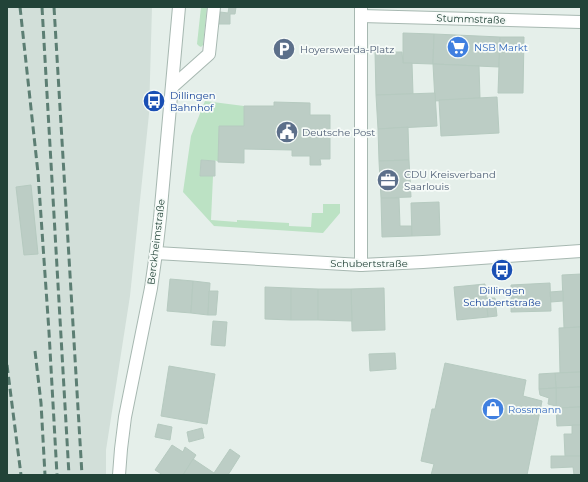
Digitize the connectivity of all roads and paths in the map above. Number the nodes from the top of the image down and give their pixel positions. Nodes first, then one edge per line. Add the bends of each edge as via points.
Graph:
1 (179, 7) edge
2 (214, 7) edge
3 (361, 11) edge
4 (581, 22) edge
5 (172, 87) junction
6 (581, 251) edge
7 (156, 253) junction
8 (361, 265) junction
9 (119, 475) edge

1 - 5 street, Berckheimstraße
2 - 5 street via 210,54
3 - 4 street, Stummstraße
3 - 8 street
5 - 7 street, Berckheimstraße
6 - 8 street, Schubertstraße
7 - 8 street, Schubertstraße
7 - 9 street, Berckheimstraße via 125,417

